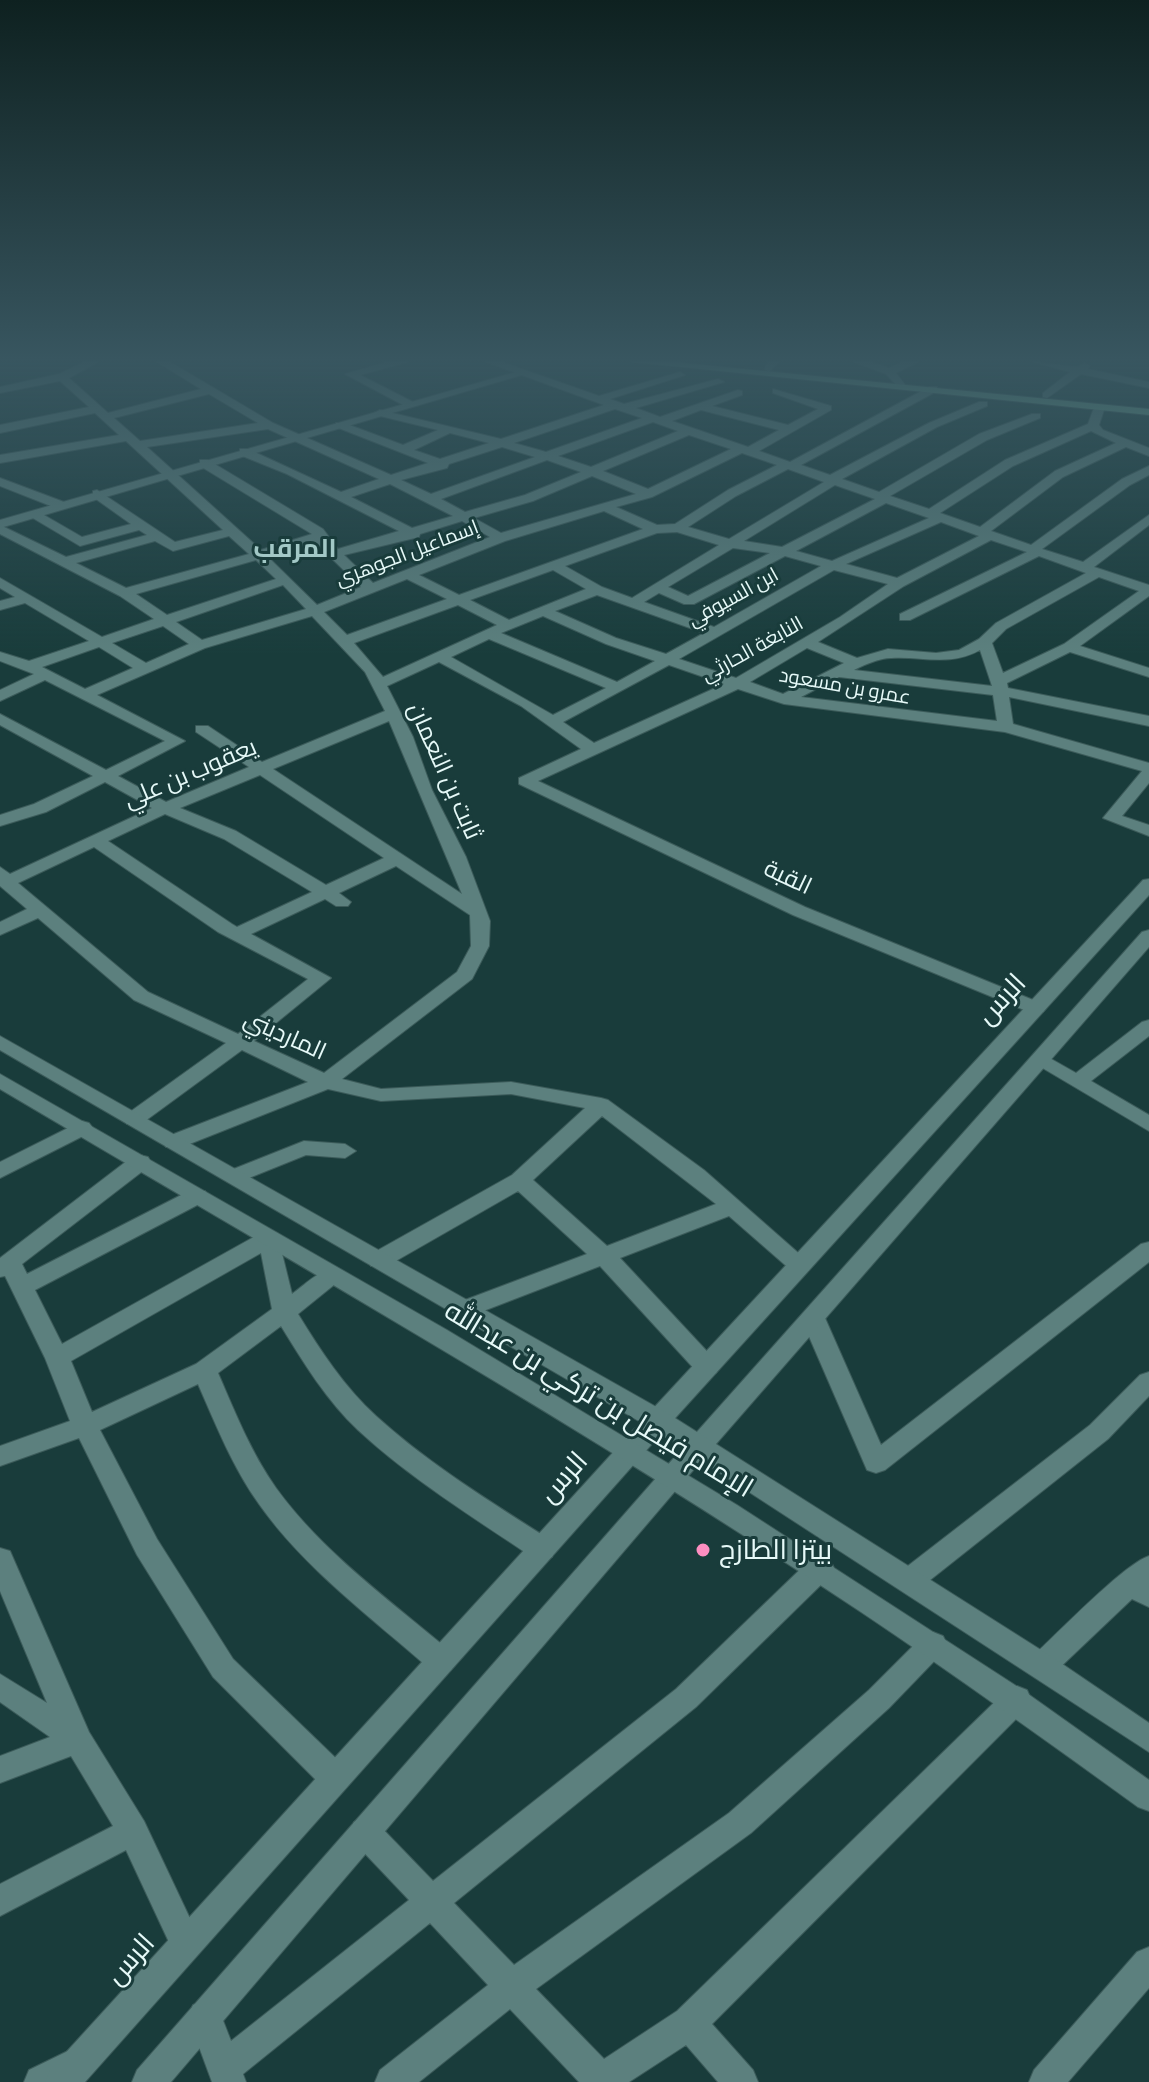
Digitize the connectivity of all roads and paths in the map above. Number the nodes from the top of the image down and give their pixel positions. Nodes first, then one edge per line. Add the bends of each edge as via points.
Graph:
1 (153, 459) edge
2 (218, 459) edge
3 (260, 459) edge
4 (342, 459) edge
5 (427, 459) edge
6 (456, 459) edge
7 (534, 459) edge
8 (558, 459) edge
9 (621, 459) edge
10 (726, 459) edge
11 (768, 459) edge
12 (802, 459) edge
13 (871, 459) edge
14 (947, 459) edge
15 (1018, 459) edge
16 (1091, 459) edge
17 (204, 463) junction
18 (439, 464) junction
19 (789, 466) junction
20 (453, 469) dead end
21 (595, 470) junction
22 (1149, 470) edge
23 (168, 473) junction
24 (467, 475) dead end
25 (481, 480) junction
26 (832, 481) junction
27 (0, 482) edge
28 (390, 482) junction
29 (97, 494) junction
30 (648, 494) junction
31 (341, 496) junction
32 (431, 498) junction
33 (529, 498) junction
34 (883, 498) junction
35 (60, 505) junction
36 (607, 508) junction
37 (32, 514) junction
38 (465, 515) junction
39 (935, 516) junction
40 (1149, 519) edge
41 (141, 525) junction
42 (0, 526) edge
43 (678, 528) junction
44 (655, 529) junction
45 (232, 531) junction
46 (985, 533) junction
47 (414, 534) junction
48 (158, 536) junction
49 (319, 538) junction
50 (500, 538) junction
51 (727, 543) junction
52 (781, 551) junction
53 (1035, 551) junction
54 (257, 554) junction
55 (335, 554) junction
56 (64, 562) junction
57 (554, 565) junction
58 (831, 566) junction
59 (1091, 570) junction
60 (407, 574) junction
61 (286, 580) junction
62 (0, 582) edge
63 (899, 583) junction
64 (1147, 587) edge
65 (370, 588) junction
66 (660, 589) junction
67 (597, 590) junction
68 (125, 593) junction
69 (26, 598) junction
70 (457, 601) junction
71 (633, 603) junction
72 (0, 606) edge
73 (316, 610) junction
74 (543, 611) junction
75 (905, 617) dead end
76 (165, 618) junction
77 (508, 625) junction
78 (712, 631) junction
79 (490, 634) junction
80 (98, 641) junction
81 (345, 641) junction
82 (984, 642) junction
83 (807, 643) junction
84 (200, 645) junction
85 (1069, 647) junction
86 (1149, 655) edge
87 (0, 656) edge
88 (441, 657) junction
89 (668, 658) junction
90 (856, 663) junction
91 (29, 666) junction
92 (142, 667) junction
93 (1131, 668) junction
94 (839, 673) junction
95 (1149, 673) edge
96 (46, 674) junction
97 (738, 683) junction
98 (379, 684) junction
99 (1000, 686) junction
100 (618, 688) junction
101 (86, 694) junction
102 (0, 696) edge
103 (784, 699) junction
104 (394, 713) junction
105 (0, 719) edge
106 (552, 721) junction
107 (1149, 721) edge
108 (1006, 727) junction
109 (202, 729) dead end
110 (593, 750) junction
111 (264, 769) junction
112 (1149, 770) edge
113 (106, 776) junction
114 (525, 781) joint
115 (165, 808) junction
116 (0, 821) edge
117 (1149, 831) edge
118 (95, 840) junction
119 (396, 859) junction
120 (3, 877) edge
121 (1149, 884) edge
122 (325, 892) junction
123 (342, 902) dead end
124 (40, 910) junction
125 (477, 912) junction
126 (0, 929) edge
127 (237, 934) junction
128 (1149, 936) edge
129 (1036, 1008) junction
130 (1149, 1026) edge
131 (0, 1042) edge
132 (239, 1043) junction
133 (1039, 1060) junction
134 (0, 1080) edge
135 (326, 1082) junction
136 (1077, 1082) junction
137 (601, 1105) junction
138 (1146, 1118) edge
139 (134, 1119) junction
140 (82, 1128) junction
141 (174, 1142) junction
142 (345, 1151) dead end
143 (140, 1162) junction
144 (0, 1171) edge
145 (234, 1177) junction
146 (520, 1180) junction
147 (197, 1196) junction
148 (733, 1206) junction
149 (269, 1238) junction
150 (1149, 1250) edge
151 (603, 1255) junction
152 (379, 1260) junction
153 (800, 1265) junction
154 (11, 1273) edge
155 (333, 1276) junction
156 (465, 1309) junction
157 (284, 1312) junction
158 (813, 1318) junction
159 (57, 1358) junction
160 (707, 1367) junction
161 (205, 1370) junction
162 (1149, 1381) edge
163 (658, 1420) junction
164 (85, 1426) junction
165 (699, 1446) junction
166 (630, 1451) junction
167 (0, 1456) edge
168 (673, 1476) junction
169 (542, 1549) junction
170 (0, 1559) edge
171 (820, 1568) junction
172 (910, 1580) junction
173 (1143, 1582) edge
174 (933, 1644) junction
175 (441, 1661) junction
176 (1042, 1666) junction
177 (0, 1686) edge
178 (1017, 1699) junction
179 (1149, 1739) edge
180 (78, 1740) junction
181 (0, 1770) edge
182 (335, 1778) junction
183 (1149, 1797) edge
184 (133, 1831) junction
185 (365, 1832) junction
186 (0, 1901) edge
187 (434, 1903) junction
188 (186, 1944) junction
189 (1149, 1963) edge
190 (511, 1987) junction
191 (205, 2017) junction
192 (689, 2023) junction
193 (72, 2072) edge
194 (226, 2075) edge
195 (600, 2081) edge
196 (41, 2082) edge
197 (149, 2082) edge
198 (392, 2082) edge
199 (741, 2082) edge
200 (1046, 2082) edge

1 - 23 street, ثابت بن النعمان
2 - 17 street
3 - 31 street
4 - 28 street
5 - 18 street
6 - 18 street
7 - 25 street
8 - 21 street
9 - 21 street
10 - 30 street, إسماعيل الجوهري
11 - 19 street
12 - 19 street
13 - 26 street
14 - 34 street
15 - 39 street, ابن السيوفي
16 - 46 street, النابغة الحارثي via 1059,474
17 - 23 street
17 - 49 street via 296,516
18 - 20 street
18 - 28 street
19 - 26 street
19 - 43 street via 732,493
21 - 30 street
21 - 33 street
22 - 53 street
23 - 29 street
23 - 45 street, ثابت بن النعمان
24 - 25 street
25 - 32 street
25 - 33 street
26 - 34 street
26 - 51 street
27 - 35 street
28 - 31 street
28 - 32 street
29 - 35 street
29 - 41 street
30 - 36 street, إسماعيل الجوهري
31 - 47 street
32 - 38 street
33 - 38 street
34 - 39 street
34 - 52 street
35 - 37 street
36 - 44 street
36 - 50 street, إسماعيل الجوهري
37 - 41 street via 80,542
37 - 42 street
38 - 47 street
38 - 50 street
39 - 46 street
39 - 58 street, ابن السيوفي
40 - 59 street
41 - 48 street
42 - 56 street
43 - 44 street
43 - 51 street
44 - 57 street
45 - 48 street via 173,547
45 - 54 street, ثابت بن النعمان
46 - 53 street
46 - 63 street, النابغة الحارثي
47 - 55 street
48 - 56 street
49 - 54 street
49 - 55 street
50 - 60 street, إسماعيل الجوهري
51 - 52 street
51 - 66 street
52 - 58 street
52 - 66 street via 689,601
53 - 59 street
53 - 75 street
54 - 61 street, ثابت بن النعمان
54 - 68 street
55 - 65 street
56 - 68 street
57 - 67 street
57 - 70 street
58 - 63 street
58 - 78 street, ابن السيوفي
59 - 64 street
59 - 82 street
60 - 65 street, إسماعيل الجوهري
60 - 70 street
61 - 73 street, ثابت بن النعمان
61 - 76 street
62 - 69 street
63 - 83 street, النابغة الحارثي
64 - 85 street
65 - 73 street, إسماعيل الجوهري
66 - 71 street
67 - 71 street
67 - 74 street
68 - 76 street
69 - 72 street
69 - 80 street
70 - 77 street
70 - 81 street
71 - 78 street
73 - 81 street, ثابت بن النعمان
73 - 84 street, إسماعيل الجوهري
74 - 77 street
74 - 89 street, عمرو بن مسعود via 611,641
76 - 80 street
76 - 84 street
77 - 79 street
78 - 89 street, ابن السيوفي
79 - 88 street
79 - 100 street
80 - 91 street
80 - 92 street
81 - 98 street, ثابت بن النعمان
82 - 90 street via 963,654 888,653
82 - 99 street
83 - 90 street
83 - 97 street, النابغة الحارثي
84 - 92 street, إسماعيل الجوهري
85 - 93 street
85 - 99 street
86 - 93 street
87 - 91 street
88 - 98 street
88 - 106 street
89 - 97 street, عمرو بن مسعود
89 - 100 street, ابن السيوفي
90 - 94 street
91 - 96 street
92 - 101 street, إسماعيل الجوهري
93 - 95 street
94 - 99 street
94 - 103 street
96 - 101 street
96 - 102 street
97 - 103 street, عمرو بن مسعود
97 - 110 street, النابغة الحارثي
98 - 104 street, ثابت بن النعمان
99 - 107 street
99 - 108 street
100 - 106 street, ابن السيوفي
101 - 113 street via 177,741
103 - 108 street, عمرو بن مسعود
104 - 111 street, يعقوب بن علي
104 - 125 street, ثابت بن النعمان
105 - 113 street
106 - 110 street
108 - 112 street, عمرو بن مسعود
109 - 111 street
110 - 114 street, النابغة الحارثي
111 - 115 street, يعقوب بن علي
111 - 119 street
112 - 117 street via 1111,818
113 - 115 street
113 - 116 street
114 - 129 street, القبة via 799,911
115 - 118 street, يعقوب بن علي
115 - 122 street via 230,835
118 - 120 street, يعقوب بن علي
118 - 127 street
119 - 122 street
119 - 125 street
120 - 124 street, المارديني
121 - 129 street, الرس
122 - 123 street
122 - 127 street
124 - 126 street
124 - 132 street, المارديني via 141,996
125 - 135 street, ثابت بن النعمان via 480,946 465,975
127 - 132 street via 321,978
128 - 133 street
129 - 153 street, الرس
130 - 136 street
131 - 139 street, الإمام فيصل بن تركي بن عبدالله
132 - 135 street, المارديني
132 - 139 street
133 - 136 street
133 - 158 street
134 - 140 street, الإمام فيصل بن تركي بن عبدالله
135 - 137 street, المارديني via 381,1095 511,1088
135 - 141 street, ثابت بن النعمان
136 - 138 street
137 - 146 street
137 - 148 street
139 - 141 street, الإمام فيصل بن تركي بن عبدالله
140 - 143 street, الإمام فيصل بن تركي بن عبدالله
140 - 144 street
141 - 145 street, الإمام فيصل بن تركي بن عبدالله
142 - 145 street via 304,1148
143 - 147 street, الإمام فيصل بن تركي بن عبدالله
143 - 154 street
145 - 152 street, الإمام فيصل بن تركي بن عبدالله
146 - 151 street
146 - 152 street
147 - 149 street, الإمام فيصل بن تركي بن عبدالله
147 - 154 street
148 - 151 street
148 - 153 street
149 - 155 street, الإمام فيصل بن تركي بن عبدالله
149 - 157 street
149 - 159 street
150 - 158 street via 876,1463
151 - 156 street
151 - 160 street
152 - 156 street, الإمام فيصل بن تركي بن عبدالله
153 - 160 street, الرس
154 - 159 street
155 - 157 street
155 - 166 street, الإمام فيصل بن تركي بن عبدالله
156 - 163 street, الإمام فيصل بن تركي بن عبدالله
157 - 161 street
157 - 169 street via 314,1360 365,1421 427,1473
158 - 165 street
159 - 164 street
160 - 163 street, الرس
161 - 164 street
161 - 175 street via 277,1509
162 - 172 street via 1099,1432
163 - 165 street, الإمام فيصل بن تركي بن عبدالله
163 - 166 street, الرس
164 - 167 street
164 - 182 street via 147,1547 223,1668
165 - 168 street
165 - 172 street, الإمام فيصل بن تركي بن عبدالله
166 - 168 street, الإمام فيصل بن تركي بن عبدالله
166 - 169 street, الرس
168 - 171 street, الإمام فيصل بن تركي بن عبدالله
168 - 185 street
169 - 175 street, الرس
170 - 180 street
171 - 174 street, الإمام فيصل بن تركي بن عبدالله
171 - 187 street via 686,1698
172 - 176 street, الإمام فيصل بن تركي بن عبدالله
173 - 176 street
174 - 178 street, الإمام فيصل بن تركي بن عبدالله
174 - 190 street via 740,1823
175 - 182 street, الرس
176 - 179 street, الإمام فيصل بن تركي بن عبدالله
177 - 180 street
178 - 183 street, الإمام فيصل بن تركي بن عبدالله
178 - 192 street
180 - 181 street
180 - 184 street
182 - 188 street, الرس
184 - 186 street
184 - 188 street
185 - 187 street
185 - 191 street
187 - 190 street
187 - 194 street
188 - 193 street, الرس
189 - 200 street
190 - 195 street
190 - 198 street
191 - 194 street
191 - 197 street
192 - 195 street
192 - 199 street
193 - 196 street

